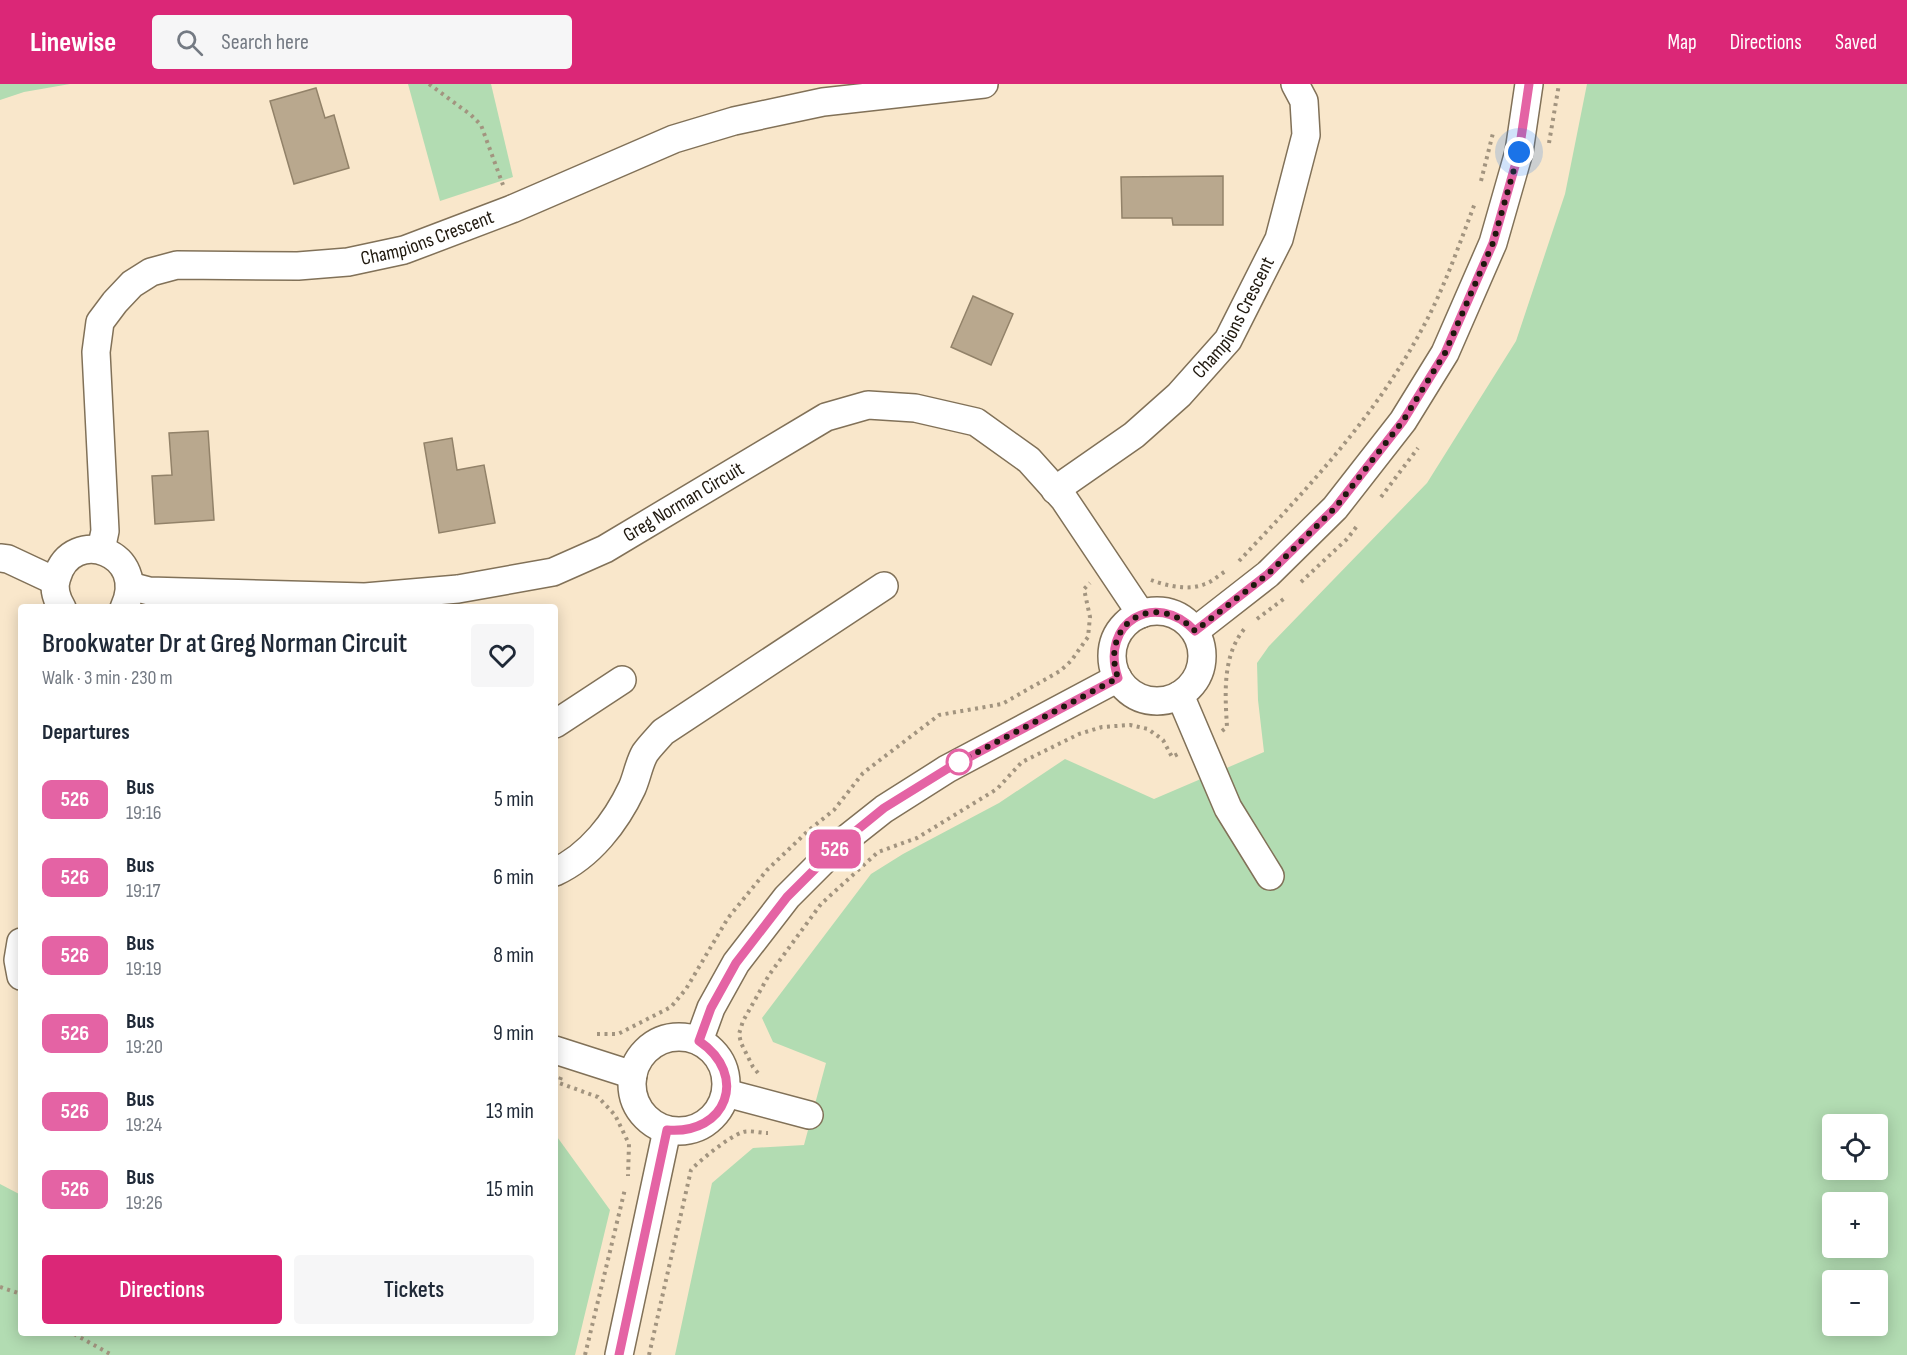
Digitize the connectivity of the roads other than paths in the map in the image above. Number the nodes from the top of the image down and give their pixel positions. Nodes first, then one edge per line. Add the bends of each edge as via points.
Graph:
1 (984, 84) edge
2 (1295, 84) edge
3 (1529, 84) edge
4 (1055, 490) junction
5 (101, 549) junction
6 (0, 558) edge
7 (55, 581) junction
8 (884, 586) dead end
9 (127, 597) edge
10 (60, 604) edge
11 (1141, 614) junction
12 (1195, 631) junction
13 (1118, 678) junction
14 (622, 680) dead end
15 (1180, 695) junction
16 (558, 722) edge
17 (558, 871) edge
18 (1270, 876) dead end
19 (18, 979) edge
20 (0, 986) edge
21 (699, 1041) junction
22 (558, 1051) edge
23 (633, 1075) junction
24 (726, 1093) junction
25 (809, 1115) dead end
26 (667, 1130) junction
27 (619, 1355) edge

1 - 5 street, Champions Crescent via 822,102 734,121 674,139 512,209 404,250 348,262 298,266 177,265 151,272 132,284 100,322 96,352 105,531
2 - 4 street, Champions Crescent via 1304,101 1306,135 1288,207 1279,239 1228,340 1179,395 1134,435
3 - 12 street via 1519,152 1493,243 1439,363 1403,421 1335,508 1268,574
4 - 9 street, Greg Norman Circuit via 1029,460 976,422 915,408 868,405 826,417 605,549 553,572 458,589 365,597 149,591
4 - 11 street, Greg Norman Circuit
5 - 7 street via 76,552 66,559
5 - 9 street via 122,563 128,574
6 - 7 street
7 - 10 street
8 - 17 street via 663,732 644,754 632,788 595,843
11 - 12 street via 1171,613
11 - 13 street via 1118,634 1113,664
12 - 15 street via 1202,659 1199,673
13 - 15 street via 1139,697 1153,701
13 - 21 street via 947,769 884,808 841,843 787,897 736,963 711,1008
14 - 16 street
15 - 18 street via 1228,808
19 - 20 street
21 - 23 street via 669,1037 654,1044 642,1054
21 - 24 street via 722,1062
22 - 23 street
23 - 26 street via 634,1099 642,1113
24 - 25 street
24 - 26 street via 721,1108 698,1128
26 - 27 street

